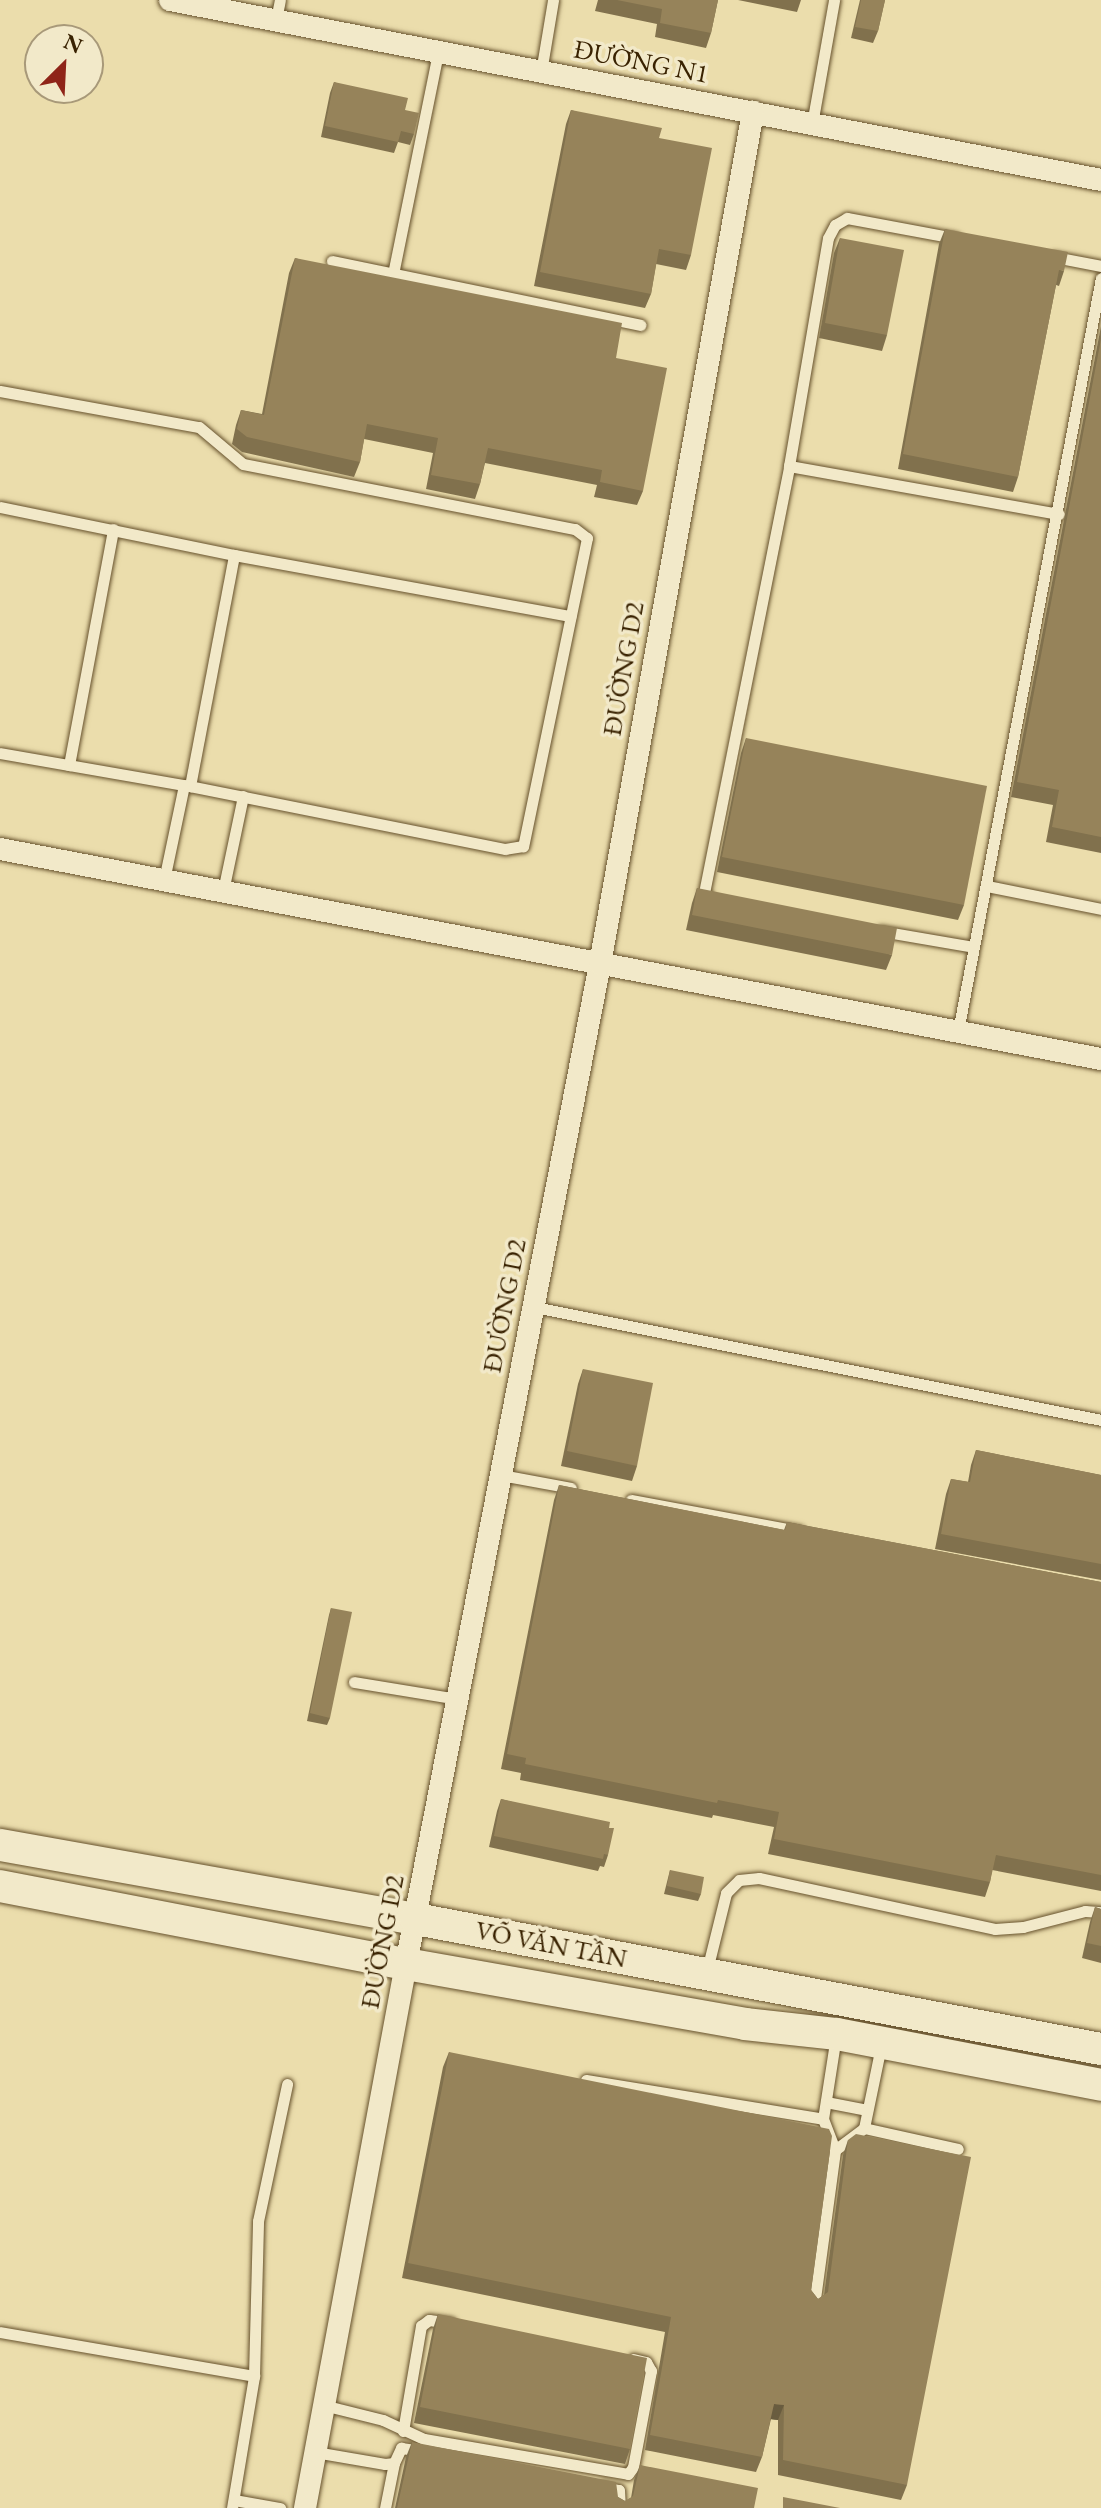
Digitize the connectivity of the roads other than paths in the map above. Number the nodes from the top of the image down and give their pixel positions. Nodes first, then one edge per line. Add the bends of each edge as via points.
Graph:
1 (170, 0) edge
2 (553, 0) edge
3 (834, 0) edge
4 (278, 10) edge
5 (438, 52) junction
6 (541, 72) junction
7 (753, 112) junction
8 (812, 124) junction
9 (1101, 180) edge
10 (966, 240) edge
11 (1041, 254) edge
12 (332, 261) dead end
13 (1101, 266) edge
14 (393, 274) junction
15 (1101, 278) edge
16 (640, 325) dead end
17 (0, 391) edge
18 (789, 466) junction
19 (0, 507) edge
20 (1059, 514) junction
21 (113, 529) junction
22 (234, 555) junction
23 (571, 616) junction
24 (0, 753) edge
25 (69, 765) junction
26 (187, 785) junction
27 (243, 796) junction
28 (0, 849) edge
29 (164, 880) junction
30 (987, 886) junction
31 (223, 891) junction
32 (726, 904) edge
33 (1101, 909) edge
34 (866, 928) edge
35 (974, 947) junction
36 (600, 964) junction
37 (958, 1031) junction
38 (1101, 1059) edge
39 (534, 1307) junction
40 (1101, 1420) edge
41 (501, 1475) junction
42 (578, 1489) edge
43 (624, 1498) edge
44 (809, 1533) edge
45 (354, 1682) dead end
46 (458, 1700) junction
47 (0, 1845) edge
48 (0, 1886) edge
49 (1101, 1912) edge
50 (416, 1919) junction
51 (406, 1964) junction
52 (706, 1974) junction
53 (837, 2034) junction
54 (881, 2043) junction
55 (1101, 2049) edge
56 (566, 2077) edge
57 (287, 2084) dead end
58 (1101, 2085) edge
59 (826, 2102) junction
60 (867, 2110) junction
61 (823, 2119) junction
62 (864, 2128) junction
63 (958, 2149) dead end
64 (835, 2150) junction
65 (814, 2306) edge
66 (462, 2325) edge
67 (0, 2332) edge
68 (621, 2357) edge
69 (254, 2376) junction
70 (323, 2405) junction
71 (403, 2431) junction
72 (314, 2452) junction
73 (472, 2461) edge
74 (394, 2463) junction
75 (593, 2485) edge
76 (233, 2504) edge
77 (280, 2508) edge
78 (305, 2508) edge
79 (385, 2508) edge
80 (620, 2508) edge

1 - 4 street, ĐƯỜNG N1
2 - 6 lane
3 - 8 lane
4 - 5 street, ĐƯỜNG N1
5 - 6 street, ĐƯỜNG N1
5 - 14 lane
6 - 7 street, ĐƯỜNG N1
7 - 8 street, ĐƯỜNG N1
7 - 36 street, ĐƯỜNG D2
8 - 9 street, ĐƯỜNG N1
10 - 18 lane via 847,218 835,225 828,238
11 - 13 lane
12 - 14 lane
14 - 16 lane
15 - 20 lane
17 - 23 lane via 199,427 243,464 575,529 587,538
18 - 20 lane
18 - 32 lane via 704,893
19 - 21 lane
20 - 30 lane
21 - 22 lane
21 - 25 lane
22 - 23 lane
22 - 26 lane
23 - 27 lane via 523,846 505,849
24 - 25 lane
25 - 26 lane
26 - 27 lane
26 - 29 lane
27 - 31 lane
28 - 29 street
29 - 31 street
30 - 33 lane
30 - 35 lane
31 - 36 street
34 - 35 lane
35 - 37 lane
36 - 37 street
36 - 39 street, ĐƯỜNG D2
37 - 38 street
39 - 40 lane
39 - 41 street, ĐƯỜNG D2
41 - 42 lane
41 - 46 street, ĐƯỜNG D2
43 - 44 lane
45 - 46 lane
46 - 50 street, ĐƯỜNG D2
47 - 50 street, VÕ VĂN TẦN
48 - 51 street, VÕ VĂN TẦN
49 - 52 lane via 995,1929 759,1878 739,1880 726,1893
50 - 51 street, ĐƯỜNG D2
50 - 52 street, VÕ VĂN TẦN
51 - 53 street, VÕ VĂN TẦN via 745,2024
51 - 70 street, ĐƯỜNG D2
52 - 55 street, VÕ VĂN TẦN
53 - 54 street, VÕ VĂN TẦN
53 - 59 lane
54 - 58 street, VÕ VĂN TẦN
54 - 60 lane
56 - 61 lane
57 - 69 lane via 258,2221
59 - 60 lane
59 - 61 lane
60 - 62 lane
61 - 64 lane
62 - 63 lane
62 - 64 lane
64 - 65 lane
66 - 71 lane via 436,2320 421,2326
67 - 69 lane
68 - 71 lane via 646,2362 651,2371 628,2474
69 - 76 lane
70 - 71 lane via 383,2420
70 - 72 street, ĐƯỜNG D2
72 - 74 lane
72 - 78 street, ĐƯỜNG D2
73 - 74 lane via 401,2448
74 - 79 lane
75 - 80 lane via 619,2490
76 - 77 lane

